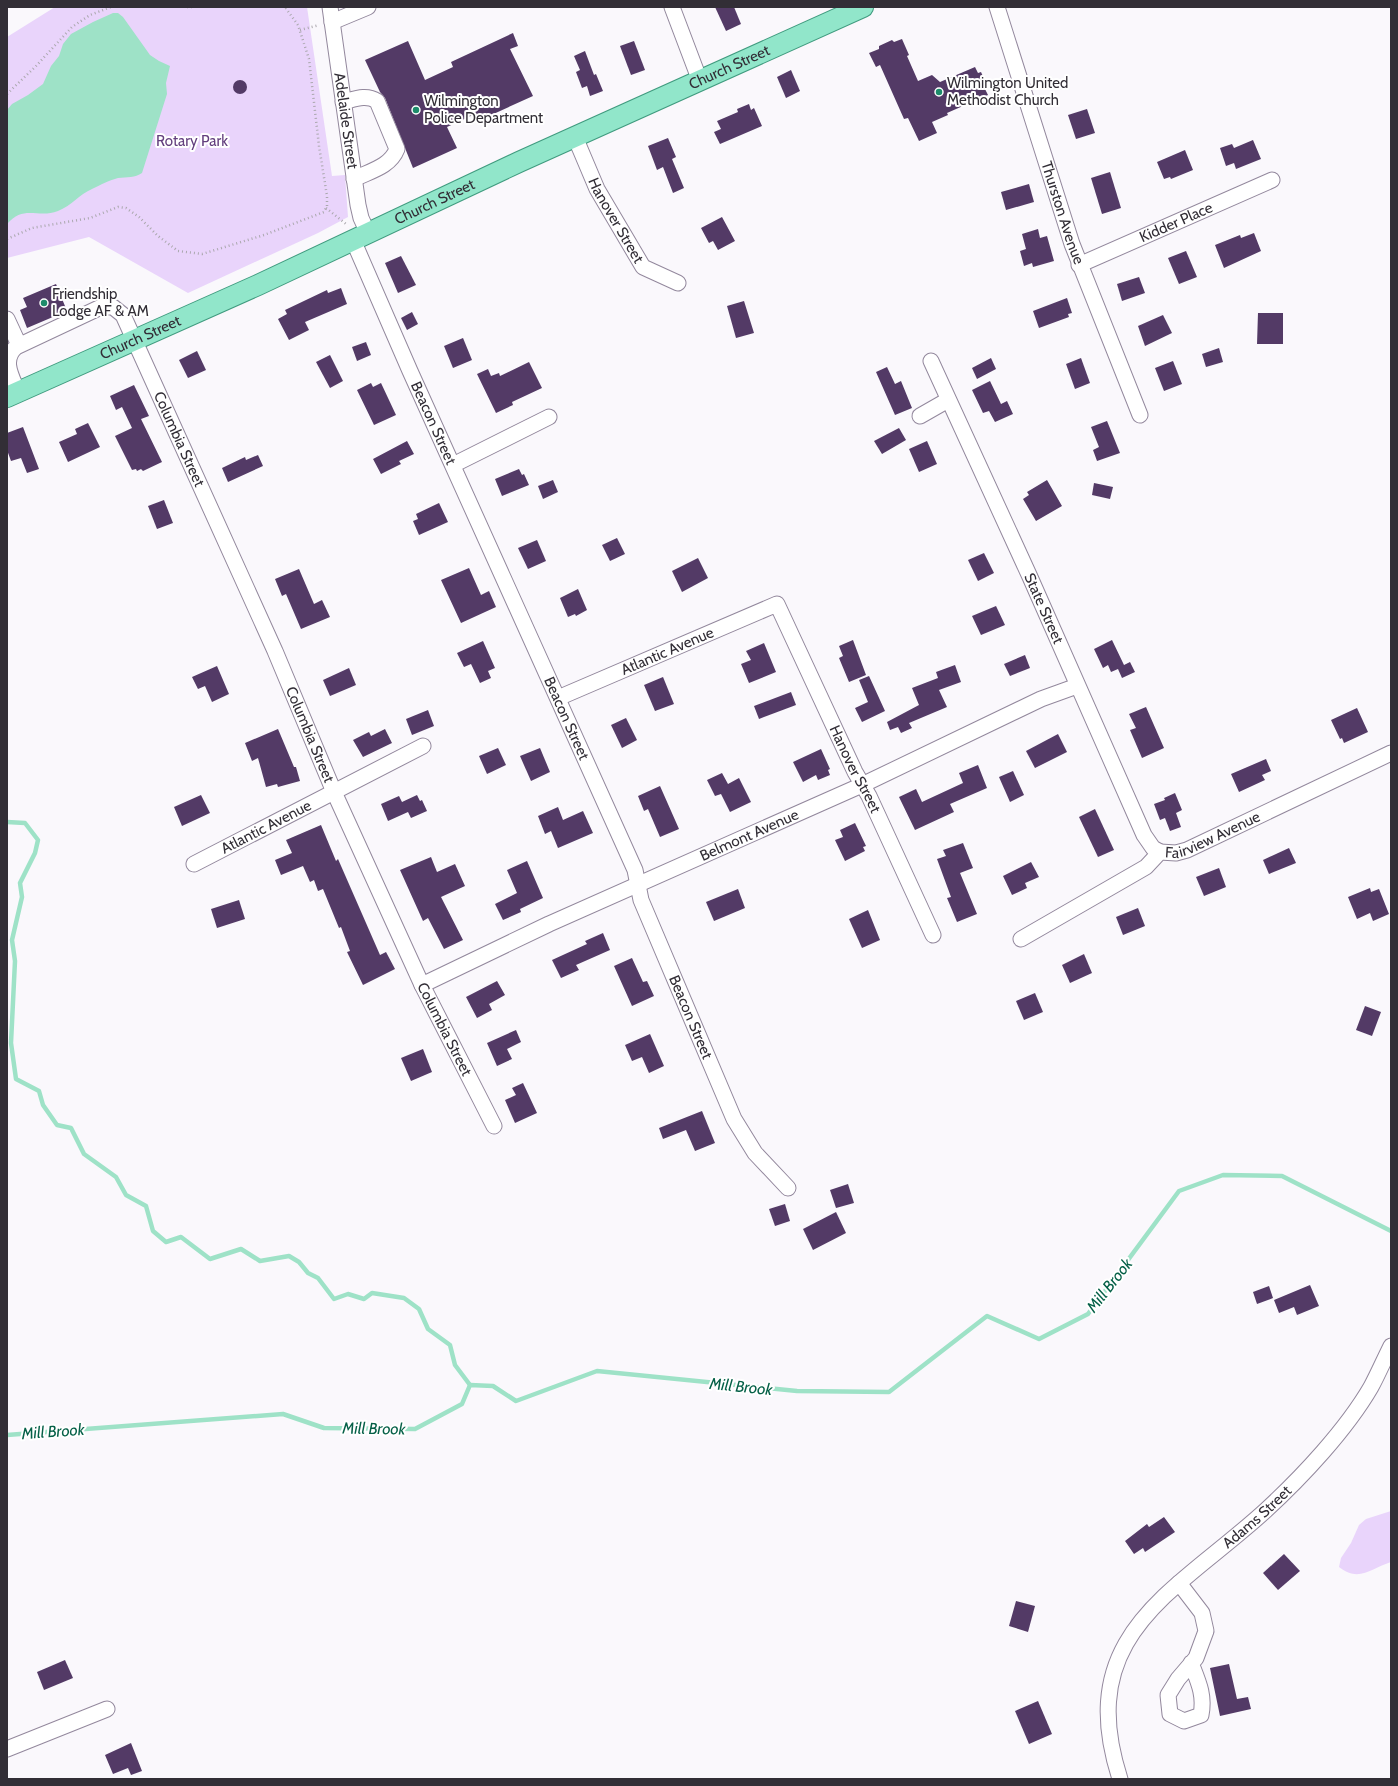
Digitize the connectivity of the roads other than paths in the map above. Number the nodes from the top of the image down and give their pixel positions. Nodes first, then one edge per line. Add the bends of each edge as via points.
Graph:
1 (330, 7) edge
2 (368, 7) edge
3 (672, 7) edge
4 (863, 7) edge
5 (997, 7) edge
6 (332, 22) junction
7 (700, 81) junction
8 (343, 102) junction
9 (575, 137) junction
10 (354, 179) junction
11 (1272, 180) dead end
12 (356, 233) junction
13 (1079, 264) junction
14 (678, 283) dead end
15 (7, 319) edge
16 (135, 340) junction
17 (19, 345) junction
18 (931, 361) dead end
19 (13, 395) edge
20 (948, 400) junction
21 (1140, 415) dead end
22 (920, 416) dead end
23 (549, 417) dead end
24 (453, 465) junction
25 (777, 604) joint
26 (1077, 686) junction
27 (558, 698) junction
28 (423, 746) dead end
29 (1391, 753) edge
30 (862, 785) junction
31 (334, 792) junction
32 (1160, 852) junction
33 (194, 864) dead end
34 (638, 883) junction
35 (932, 935) dead end
36 (1021, 939) dead end
37 (422, 985) junction
38 (494, 1126) dead end
39 (788, 1188) dead end
40 (1391, 1346) edge
41 (1179, 1583) junction
42 (1191, 1663) dead end
43 (107, 1709) dead end
44 (7, 1750) edge
45 (1120, 1779) edge

1 - 6 street, Adelaide Street
2 - 6 street
3 - 7 street
4 - 7 main road, Church Street
5 - 13 street, Thurston Avenue
6 - 8 street, Adelaide Street
7 - 9 main road, Church Street
8 - 10 street, Adelaide Street
8 - 10 street via 371,97 377,101 397,149 393,158 385,164
9 - 12 main road, Church Street
9 - 14 street, Hanover Street via 598,188 643,267
10 - 12 street, Adelaide Street via 359,212
11 - 13 street, Kidder Place
12 - 16 main road, Church Street
12 - 24 street, Beacon Street via 410,371
13 - 21 street, Thurston Avenue
15 - 17 street
16 - 17 street, Columbia Street via 120,311 105,306
16 - 19 main road, Church Street
16 - 31 street, Columbia Street via 276,651
17 - 19 street via 11,352 8,364
18 - 20 street, State Street
20 - 22 street
20 - 26 street, State Street via 1027,569
23 - 24 street
24 - 27 street, Beacon Street
25 - 27 street, Atlantic Avenue
25 - 30 street, Hanover Street
26 - 30 street, Belmont Avenue via 1041,699
26 - 32 street, State Street via 1144,835 1153,848
27 - 34 street, Beacon Street via 635,870
28 - 31 street, Atlantic Avenue
29 - 32 street, Fairview Avenue via 1187,850 1176,853
30 - 34 street, Belmont Avenue
30 - 35 street, Hanover Street
31 - 33 street, Atlantic Avenue
31 - 37 street, Columbia Street
32 - 36 street, Fairview Avenue via 1146,867
34 - 37 street, Belmont Avenue
34 - 39 street, Beacon Street via 641,900 734,1119 755,1153
37 - 38 street, Columbia Street
40 - 41 street, Adams Street via 1371,1387 1352,1415 1314,1461 1265,1510
41 - 42 street via 1202,1613 1206,1631 1196,1658
41 - 45 street, Adams Street via 1146,1615 1132,1633 1121,1652 1113,1676 1108,1701 1108,1726 1110,1746
43 - 44 street

